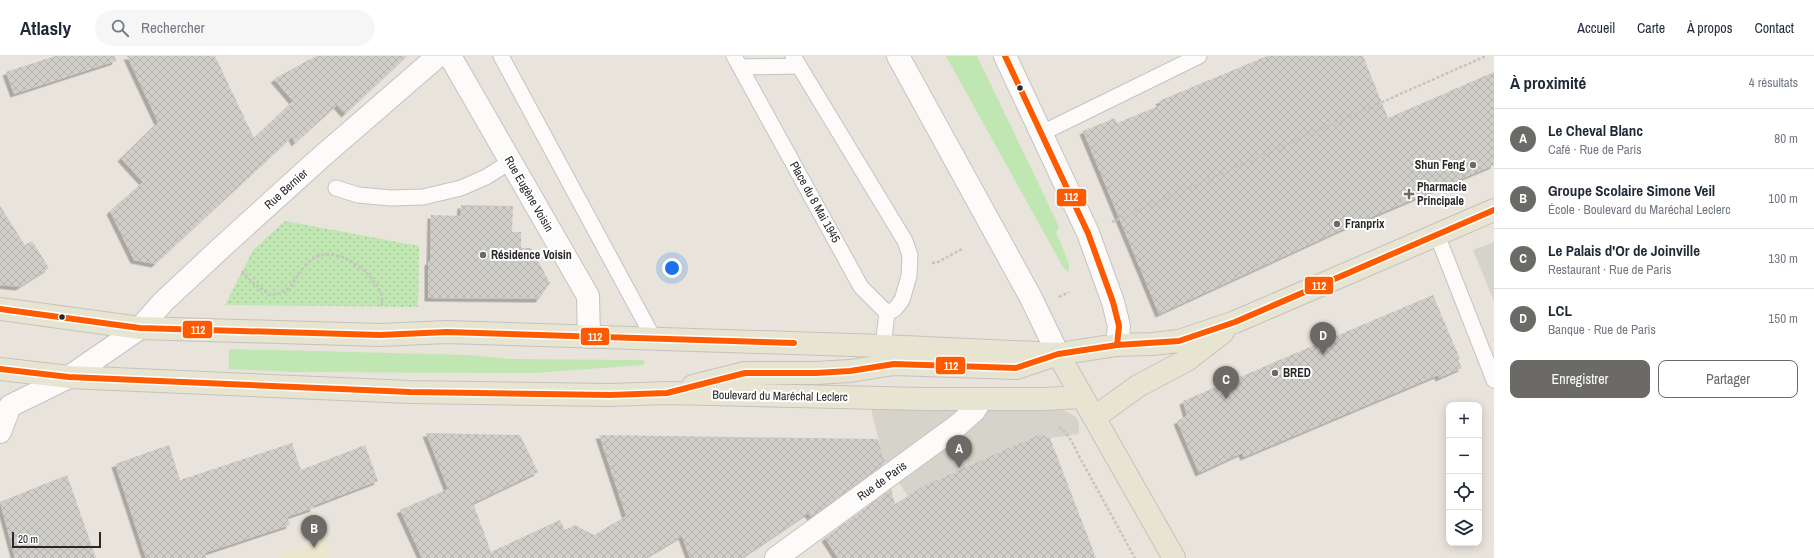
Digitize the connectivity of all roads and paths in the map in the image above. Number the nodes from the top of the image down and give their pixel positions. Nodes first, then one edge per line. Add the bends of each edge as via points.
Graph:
1 (438, 56) edge
2 (450, 56) edge
3 (501, 56) edge
4 (898, 56) edge
5 (1005, 56) edge
6 (1199, 56) edge
7 (1486, 56) edge
8 (796, 61) edge
9 (737, 62) edge
10 (1042, 133) junction
11 (510, 162) junction
12 (336, 188) dead end
13 (1494, 210) edge
14 (1110, 223) dead end
15 (1437, 235) junction
16 (962, 249) dead end
17 (938, 262) dead end
18 (242, 270) dead end
19 (1069, 292) dead end
20 (1055, 299) dead end
21 (381, 306) dead end
22 (0, 309) edge
23 (887, 313) junction
24 (1235, 322) junction
25 (140, 328) junction
26 (589, 337) junction
27 (654, 339) junction
28 (1117, 345) junction
29 (883, 346) junction
30 (1058, 354) junction
31 (0, 369) edge
32 (69, 377) junction
33 (1494, 380) edge
34 (667, 393) junction
35 (1082, 397) junction
36 (982, 399) junction
37 (1095, 418) junction
38 (1059, 426) dead end
39 (0, 432) edge
40 (776, 558) edge
41 (1135, 558) edge
42 (1174, 558) edge

1 - 25 street, Rue Bernier via 222,247 163,302
2 - 11 street, Rue Eugène Voisin
3 - 27 lane
4 - 30 street via 1027,289
5 - 10 street
6 - 10 lane
7 - 14 path
8 - 9 lane
8 - 23 lane via 905,241 910,255 909,276 902,300 896,309
9 - 23 lane, Place du 8 Mai 1945 via 861,287
10 - 28 street via 1088,233 1113,302 1119,326
11 - 12 lane via 486,177 461,188 423,197 358,196
11 - 26 street, Rue Eugène Voisin via 588,296
13 - 15 main road
15 - 24 main road
15 - 33 lane
16 - 17 path
18 - 21 path via 250,282 270,295 283,293 307,264 317,257 330,254 343,257 368,275 382,296
19 - 20 path
22 - 25 main road
23 - 29 lane
24 - 28 main road via 1178,341
24 - 37 main road via 1187,360 1138,386
25 - 26 main road via 380,335 447,332
25 - 32 street, Rue Bernier
26 - 27 main road
27 - 29 main road
28 - 30 main road
29 - 30 main road
30 - 34 main road via 1016,368 894,364 850,371 745,373
30 - 35 main road
31 - 32 main road, Boulevard du Maréchal Leclerc
32 - 34 main road, Boulevard du Maréchal Leclerc via 410,392 610,395
32 - 39 street, Rue Bernier via 10,406
34 - 36 main road, Boulevard du Maréchal Leclerc
35 - 36 main road, Boulevard du Maréchal Leclerc
35 - 37 main road
36 - 40 street, Rue de Paris via 974,411 957,426
37 - 42 main road
38 - 41 path via 1073,442

